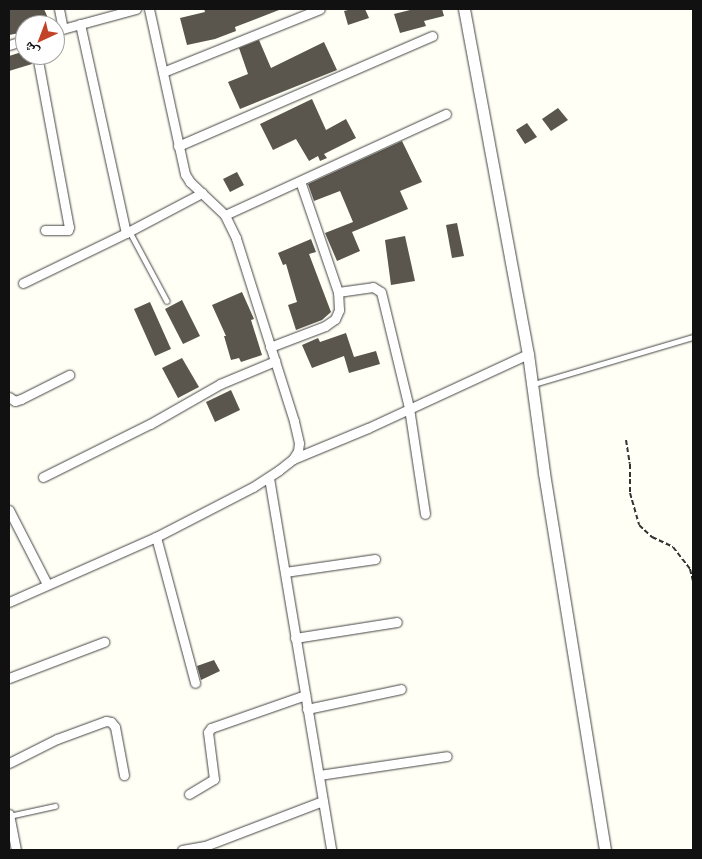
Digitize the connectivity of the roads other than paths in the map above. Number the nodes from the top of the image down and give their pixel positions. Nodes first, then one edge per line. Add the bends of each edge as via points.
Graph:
1 (136, 9) edge
2 (150, 9) edge
3 (320, 9) edge
4 (464, 9) edge
5 (80, 24) junction
6 (65, 28) edge
7 (432, 36) dead end
8 (39, 65) edge
9 (162, 72) junction
10 (446, 114) dead end
11 (178, 146) junction
12 (300, 181) junction
13 (202, 193) junction
14 (225, 215) junction
15 (45, 230) dead end
16 (128, 232) junction
17 (23, 282) dead end
18 (338, 292) junction
19 (167, 301) dead end
20 (693, 337) edge
21 (270, 347) junction
22 (528, 354) junction
23 (275, 361) junction
24 (69, 375) dead end
25 (533, 385) junction
26 (9, 397) edge
27 (409, 408) junction
28 (293, 459) junction
29 (43, 477) dead end
30 (269, 478) junction
31 (9, 510) edge
32 (425, 514) dead end
33 (12, 524) edge
34 (156, 537) junction
35 (375, 559) dead end
36 (285, 572) junction
37 (47, 584) junction
38 (9, 602) edge
39 (397, 622) dead end
40 (295, 638) junction
41 (104, 642) dead end
42 (9, 678) edge
43 (195, 683) dead end
44 (401, 689) dead end
45 (305, 695) junction
46 (307, 709) junction
47 (447, 756) dead end
48 (9, 764) edge
49 (124, 775) dead end
50 (319, 775) junction
51 (189, 794) dead end
52 (323, 801) junction
53 (55, 806) dead end
54 (9, 815) edge
55 (13, 845) edge
56 (182, 850) edge
57 (331, 850) edge
58 (605, 850) edge

1 - 5 street
2 - 9 street
3 - 9 street
4 - 22 street
5 - 6 street
5 - 16 street
7 - 11 street
8 - 15 street via 69,228
9 - 11 street
10 - 12 street
11 - 13 street via 184,174
12 - 14 street
12 - 18 street
13 - 14 street
13 - 16 street
14 - 21 street via 236,238
16 - 17 street
16 - 19 lane
18 - 21 street via 339,310 335,319
18 - 27 street via 373,287 381,292
20 - 25 lane
21 - 23 street
22 - 25 street
22 - 27 street
23 - 28 street via 299,443
23 - 29 street via 220,384 150,424
24 - 26 street via 21,399 15,401
25 - 58 street via 544,473
27 - 28 street
27 - 32 street
28 - 30 street
30 - 34 street
30 - 36 street
31 - 33 street
33 - 37 street
34 - 37 street
34 - 43 street
35 - 36 street
36 - 40 street
37 - 38 street
39 - 40 street
40 - 45 street
41 - 42 street
44 - 46 street
45 - 46 street
45 - 51 street via 211,728 208,732 214,779
46 - 50 street
47 - 50 street
48 - 49 street via 57,739 106,721 115,727
50 - 52 street
52 - 56 street via 221,841
52 - 57 street
53 - 54 lane
54 - 55 street

